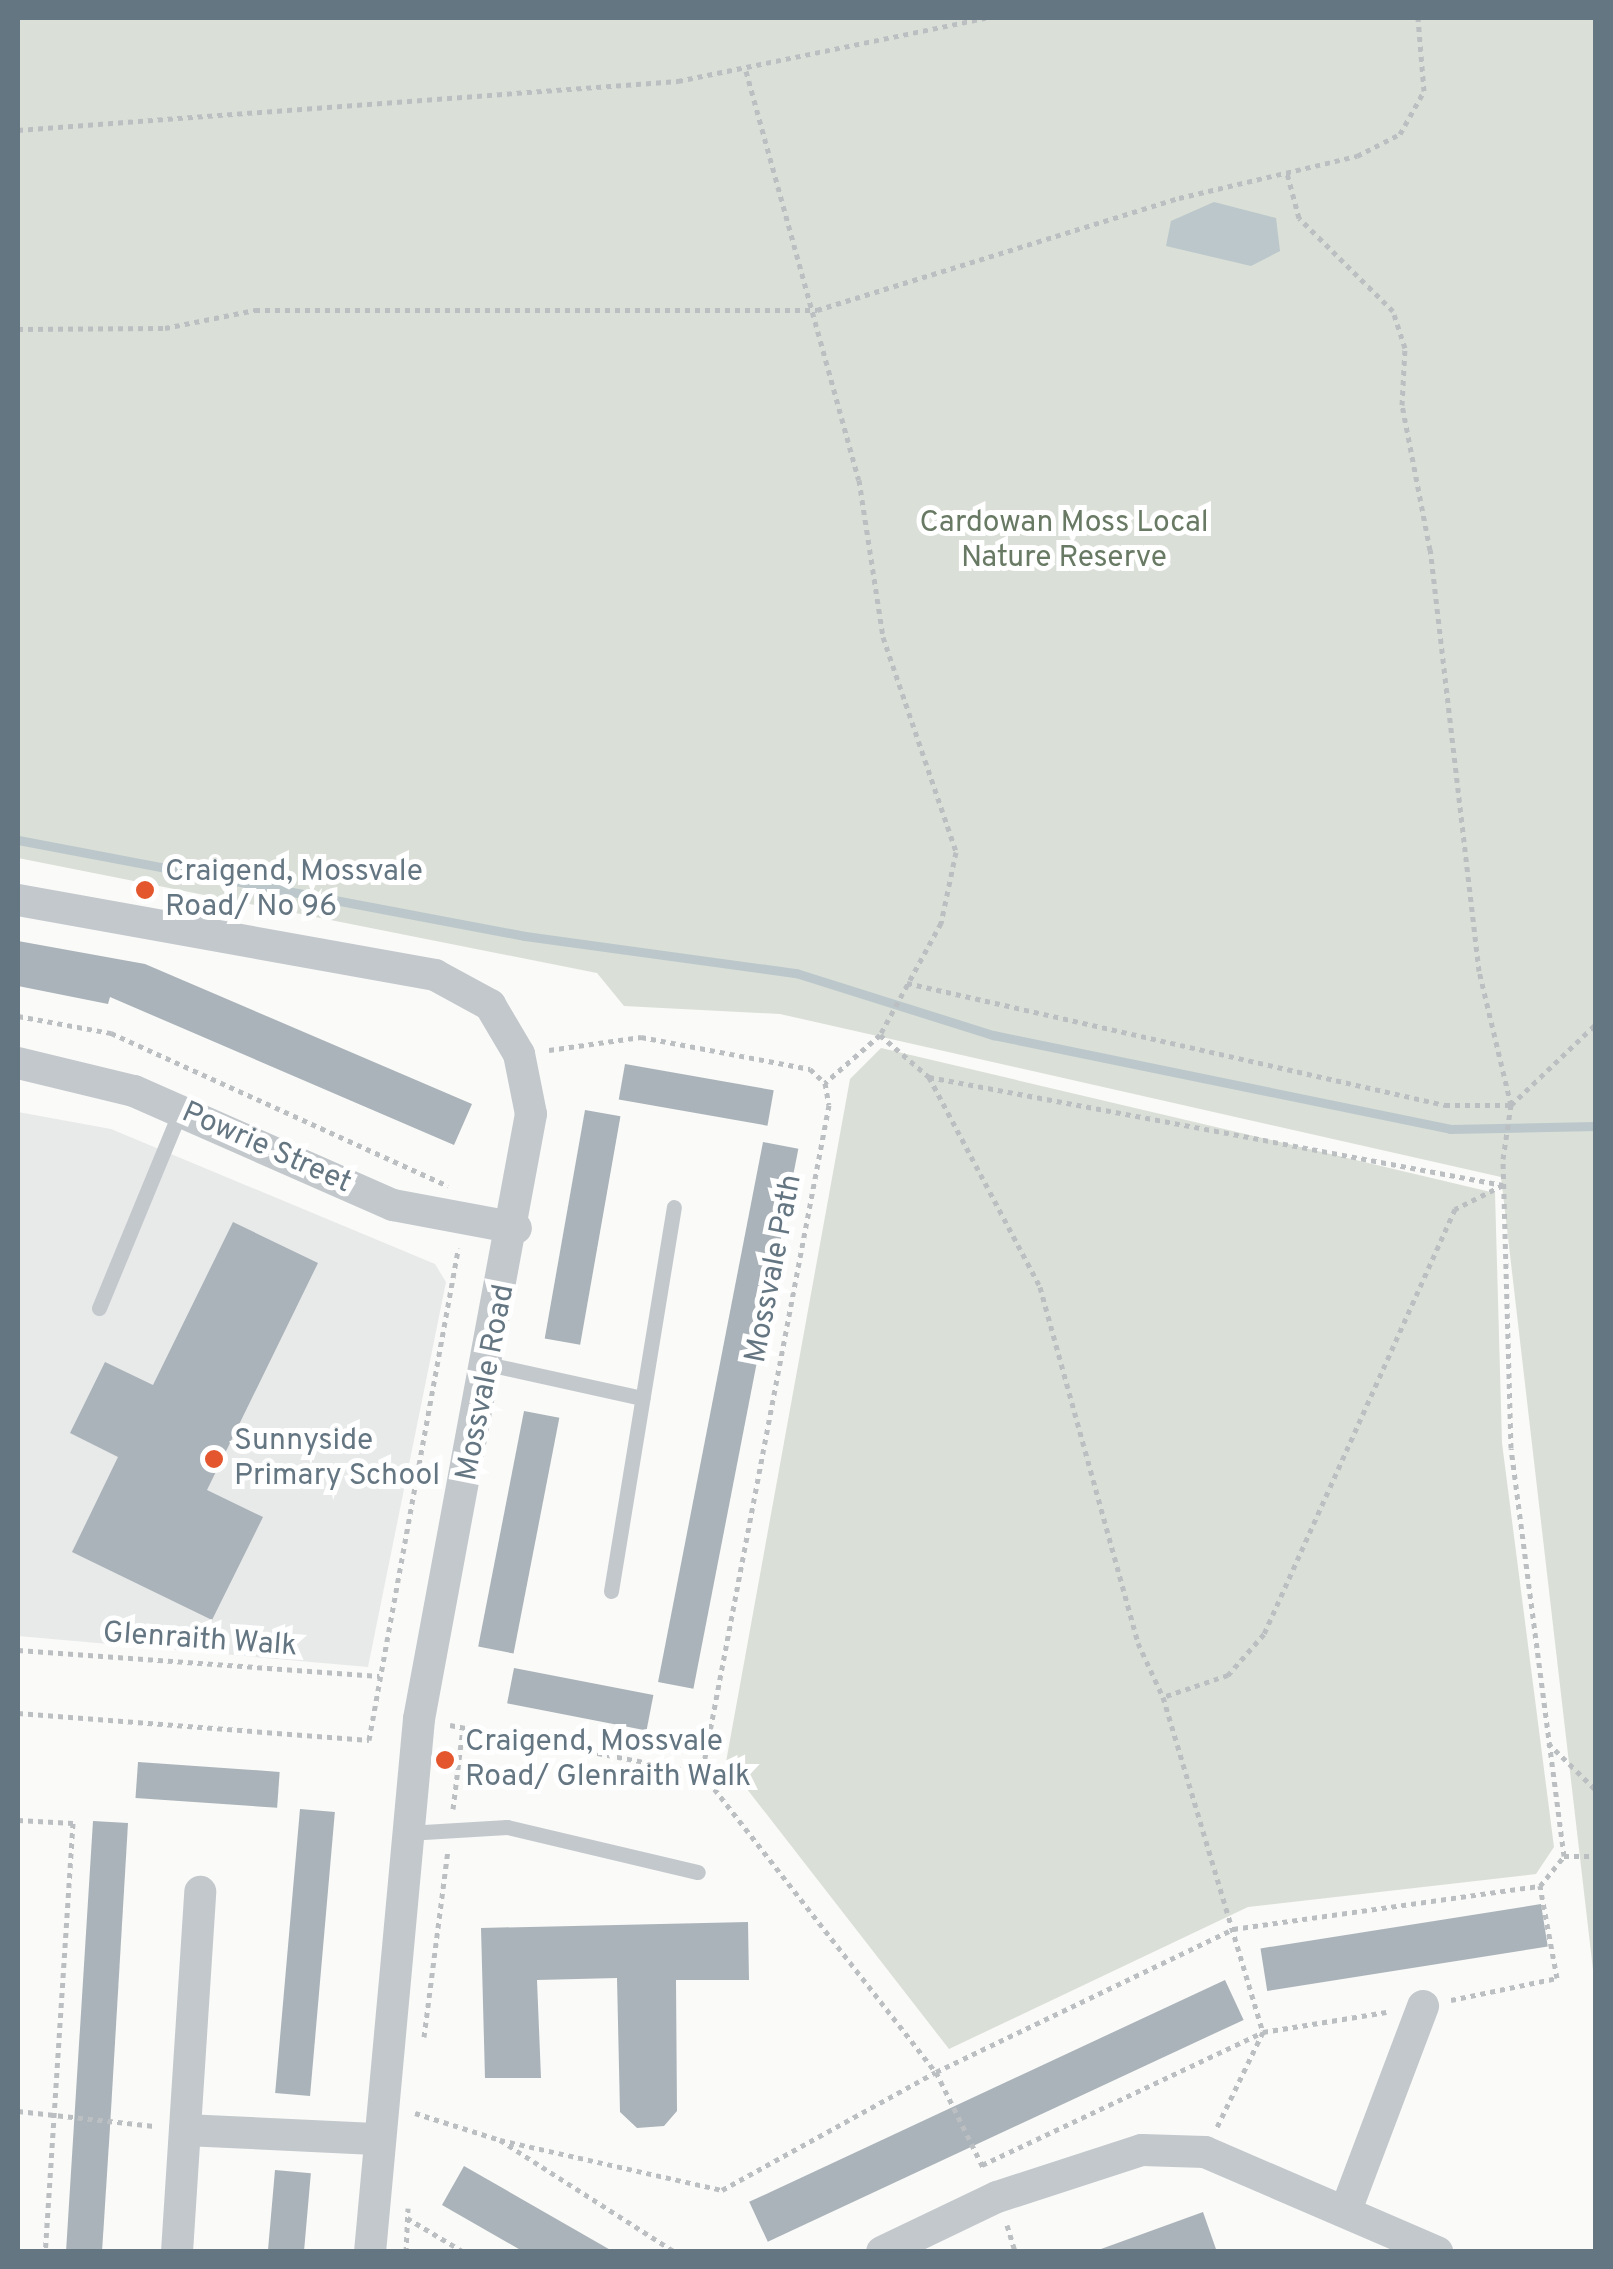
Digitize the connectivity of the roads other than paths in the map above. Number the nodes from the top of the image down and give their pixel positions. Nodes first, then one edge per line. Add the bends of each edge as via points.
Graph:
1 (18, 900) edge
2 (18, 1063) edge
3 (180, 1111) junction
4 (674, 1208) dead end
5 (516, 1228) junction
6 (99, 1308) dead end
7 (492, 1365) junction
8 (642, 1398) junction
9 (611, 1591) dead end
10 (408, 1833) junction
11 (698, 1872) dead end
12 (200, 1892) dead end
13 (1424, 2006) road end
14 (185, 2130) junction
15 (376, 2139) junction
16 (1346, 2210) junction
17 (177, 2252) edge
18 (370, 2252) edge
19 (882, 2252) edge
20 (1438, 2252) edge

1 - 5 street, Mossvale Road via 435,975 490,1005 519,1054 532,1114
2 - 3 street, Powrie Street
3 - 5 street, Powrie Street via 393,1204
3 - 6 lane
4 - 8 lane
5 - 7 street, Mossvale Road
7 - 8 lane
7 - 10 street, Mossvale Road via 420,1720
8 - 9 lane
10 - 11 lane via 507,1827
10 - 15 street, Mossvale Road
12 - 14 street
13 - 16 street
14 - 15 street
14 - 17 street
15 - 18 street, Mossvale Road
16 - 19 street via 1205,2152 1142,2150 998,2197
16 - 20 street

